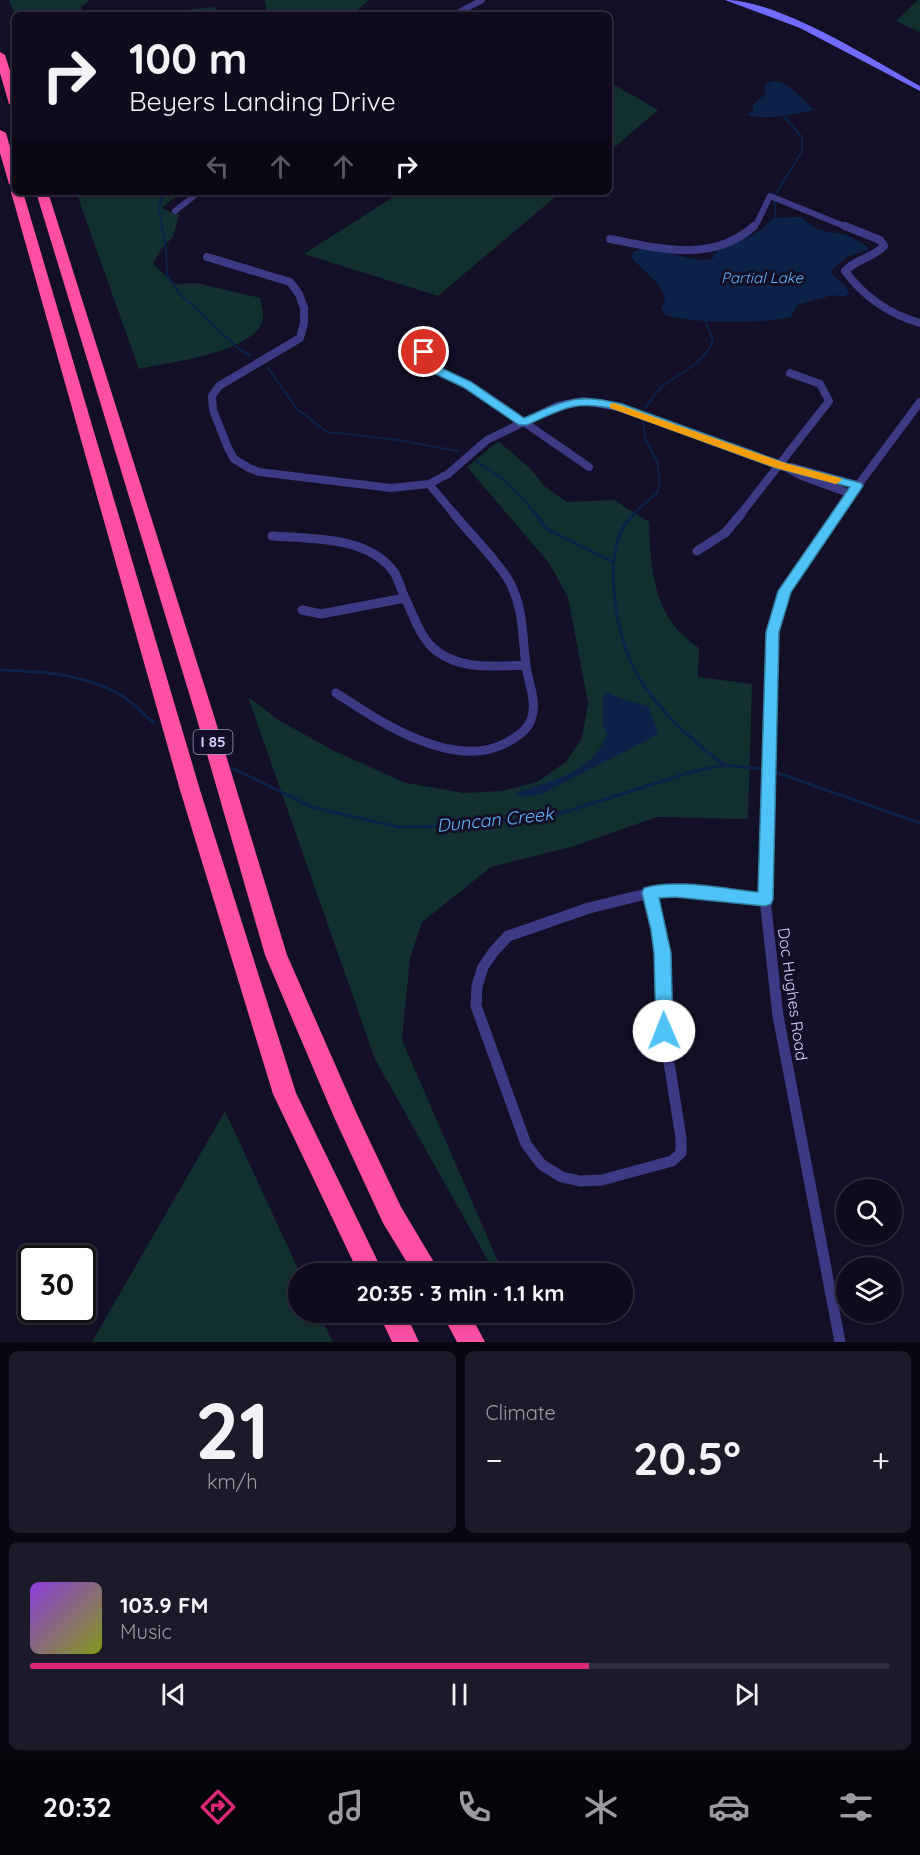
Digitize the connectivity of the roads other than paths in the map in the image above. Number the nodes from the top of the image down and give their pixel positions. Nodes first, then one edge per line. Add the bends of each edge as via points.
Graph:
1 (482, 0) edge
2 (729, 0) edge
3 (460, 12) edge
4 (0, 55) edge
5 (920, 89) edge
6 (12, 94) edge
7 (0, 133) edge
8 (12, 174) edge
9 (18, 195) edge
10 (43, 195) edge
11 (195, 195) edge
12 (175, 211) dead end
13 (610, 239) dead end
14 (207, 257) dead end
15 (920, 323) edge
16 (434, 334) dead end
17 (790, 373) dead end
18 (920, 402) edge
19 (523, 423) junction
20 (780, 465) junction
21 (589, 467) dead end
22 (429, 484) junction
23 (854, 490) junction
24 (272, 536) dead end
25 (697, 551) dead end
26 (405, 598) junction
27 (302, 610) dead end
28 (526, 665) junction
29 (336, 693) dead end
30 (650, 893) junction
31 (765, 899) junction
32 (367, 1263) edge
33 (422, 1263) edge
34 (396, 1323) edge
35 (461, 1323) edge
36 (406, 1342) edge
37 (472, 1342) edge
38 (840, 1342) edge

1 - 3 street
2 - 5 street via 759,8 811,32
4 - 6 highway
7 - 8 highway
9 - 32 highway, I 85 via 190,790 285,1094
10 - 33 highway, I 85 via 276,955 392,1215
11 - 12 street
13 - 15 street via 669,250 710,250 746,233 757,223 770,196 880,240 884,246 880,252 855,262 845,271 875,302
14 - 22 street via 290,282 298,288 304,317 300,338 219,386 211,398 232,458 259,472 365,486
16 - 19 street via 424,352 435,369 467,384
17 - 20 street via 815,380 828,392 829,400
18 - 23 street, Doc Hughes Road
19 - 20 street via 570,402 598,402
19 - 21 street
19 - 22 street via 487,440 448,474
20 - 23 street via 802,476
20 - 25 street via 724,533
22 - 28 street via 509,581 523,618
23 - 31 street, Doc Hughes Road via 784,591 772,632
24 - 26 street via 357,546 393,571
26 - 27 street via 321,614
26 - 28 street via 432,646 450,660 480,666
28 - 29 street via 533,700 531,720 516,738 496,748 472,751 394,730
30 - 30 street via 508,936 494,948 475,990 476,1006 526,1144 542,1165 562,1177 602,1180 672,1161 681,1153 664,1031 663,953
30 - 31 street via 675,891
31 - 38 street, Doc Hughes Road via 782,1039
34 - 36 highway
35 - 37 highway

